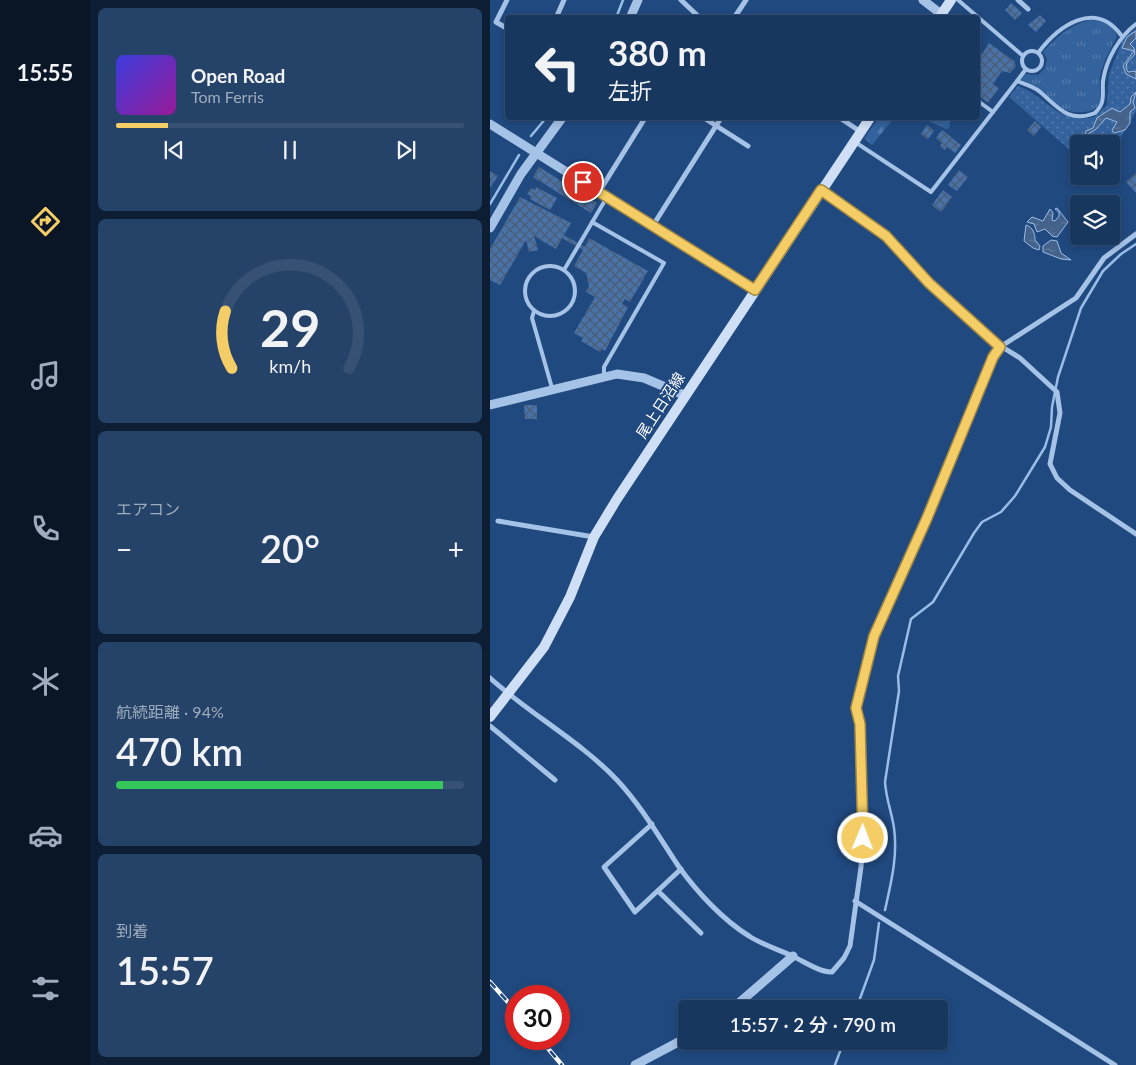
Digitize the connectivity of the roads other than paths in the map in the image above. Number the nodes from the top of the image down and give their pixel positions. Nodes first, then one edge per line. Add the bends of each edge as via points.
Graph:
1 (507, 0) edge
2 (564, 0) edge
3 (638, 0) edge
4 (681, 0) edge
5 (746, 0) edge
6 (923, 0) edge
7 (951, 0) edge
8 (958, 0) edge
9 (1018, 0) edge
10 (1028, 9) dead end
11 (557, 15) edge
12 (631, 15) edge
13 (697, 15) edge
14 (736, 15) edge
15 (939, 15) edge
16 (941, 15) edge
17 (975, 15) edge
18 (980, 19) edge
19 (1136, 24) edge
20 (505, 27) edge
21 (1122, 35) junction
22 (1038, 52) junction
23 (1023, 56) junction
24 (1026, 69) junction
25 (1017, 81) junction
26 (980, 102) edge
27 (993, 112) junction
28 (560, 120) edge
29 (644, 120) edge
30 (707, 120) edge
31 (720, 120) edge
32 (843, 120) edge
33 (869, 120) edge
34 (490, 124) edge
35 (716, 125) junction
36 (860, 132) junction
37 (854, 142) junction
38 (748, 146) dead end
39 (535, 152) junction
40 (821, 190) junction
41 (603, 195) junction
42 (493, 216) edge
43 (592, 222) junction
44 (652, 227) junction
45 (490, 228) edge
46 (1136, 234) edge
47 (564, 270) junction
48 (755, 290) junction
49 (534, 311) junction
50 (1000, 347) junction
51 (604, 376) junction
52 (552, 388) junction
53 (684, 395) junction
54 (490, 405) edge
55 (498, 521) dead end
56 (1136, 534) edge
57 (594, 537) junction
58 (490, 678) edge
59 (508, 694) junction
60 (490, 717) edge
61 (490, 726) edge
62 (555, 780) dead end
63 (652, 824) junction
64 (681, 869) junction
65 (658, 891) junction
66 (855, 902) junction
67 (702, 933) dead end
68 (793, 956) junction
69 (742, 1000) edge
70 (678, 1042) edge
71 (635, 1065) edge
72 (1114, 1065) edge

1 - 20 street via 496,22
2 - 11 street
3 - 12 street
4 - 13 street
5 - 14 street
6 - 15 street
7 - 16 main road
8 - 17 lane
9 - 10 street
18 - 23 lane
19 - 21 lane
21 - 22 lane via 1106,19 1093,16 1065,28
21 - 25 lane via 1104,76 1104,100 1095,113 1063,113 1040,92
22 - 23 lane via 1031,51
22 - 24 lane via 1042,58 1040,67 1034,71
23 - 24 lane
24 - 25 lane
25 - 27 lane
26 - 27 lane
27 - 37 lane via 931,192
28 - 39 street
29 - 41 street
30 - 35 street
31 - 35 street
32 - 36 street
33 - 36 main road, 尾上日沼線
34 - 39 street
35 - 38 street
35 - 44 street
36 - 37 main road, 尾上日沼線
37 - 40 main road, 尾上日沼線
39 - 41 street
39 - 42 street
40 - 48 main road, 尾上日沼線
40 - 50 street via 886,236 926,280
41 - 43 lane
41 - 44 street
42 - 45 street
43 - 47 lane
43 - 51 lane via 664,263 604,368
44 - 48 street
46 - 50 street via 1104,258 1076,298
47 - 49 lane via 542,266 527,279 525,297
47 - 49 lane via 577,290 569,309 552,318
48 - 53 main road, 尾上日沼線
49 - 52 lane via 532,318
50 - 56 street via 1020,358 1057,392 1060,413 1050,464 1057,478
50 - 66 street via 878,628 867,663 856,708 860,724 864,823
51 - 52 street
51 - 53 street via 629,374
52 - 54 street
53 - 57 main road, 尾上日沼線
55 - 57 street
57 - 59 main road, 尾上日沼線 via 570,597 544,647
58 - 59 street
59 - 60 main road, 尾上日沼線
59 - 63 street via 587,752 617,780
61 - 62 street
63 - 64 street
63 - 65 street via 604,867 635,912
64 - 65 street
64 - 68 street via 735,926 750,937
65 - 67 street
66 - 68 street via 850,946 832,972
66 - 72 street
68 - 69 street
70 - 71 street

